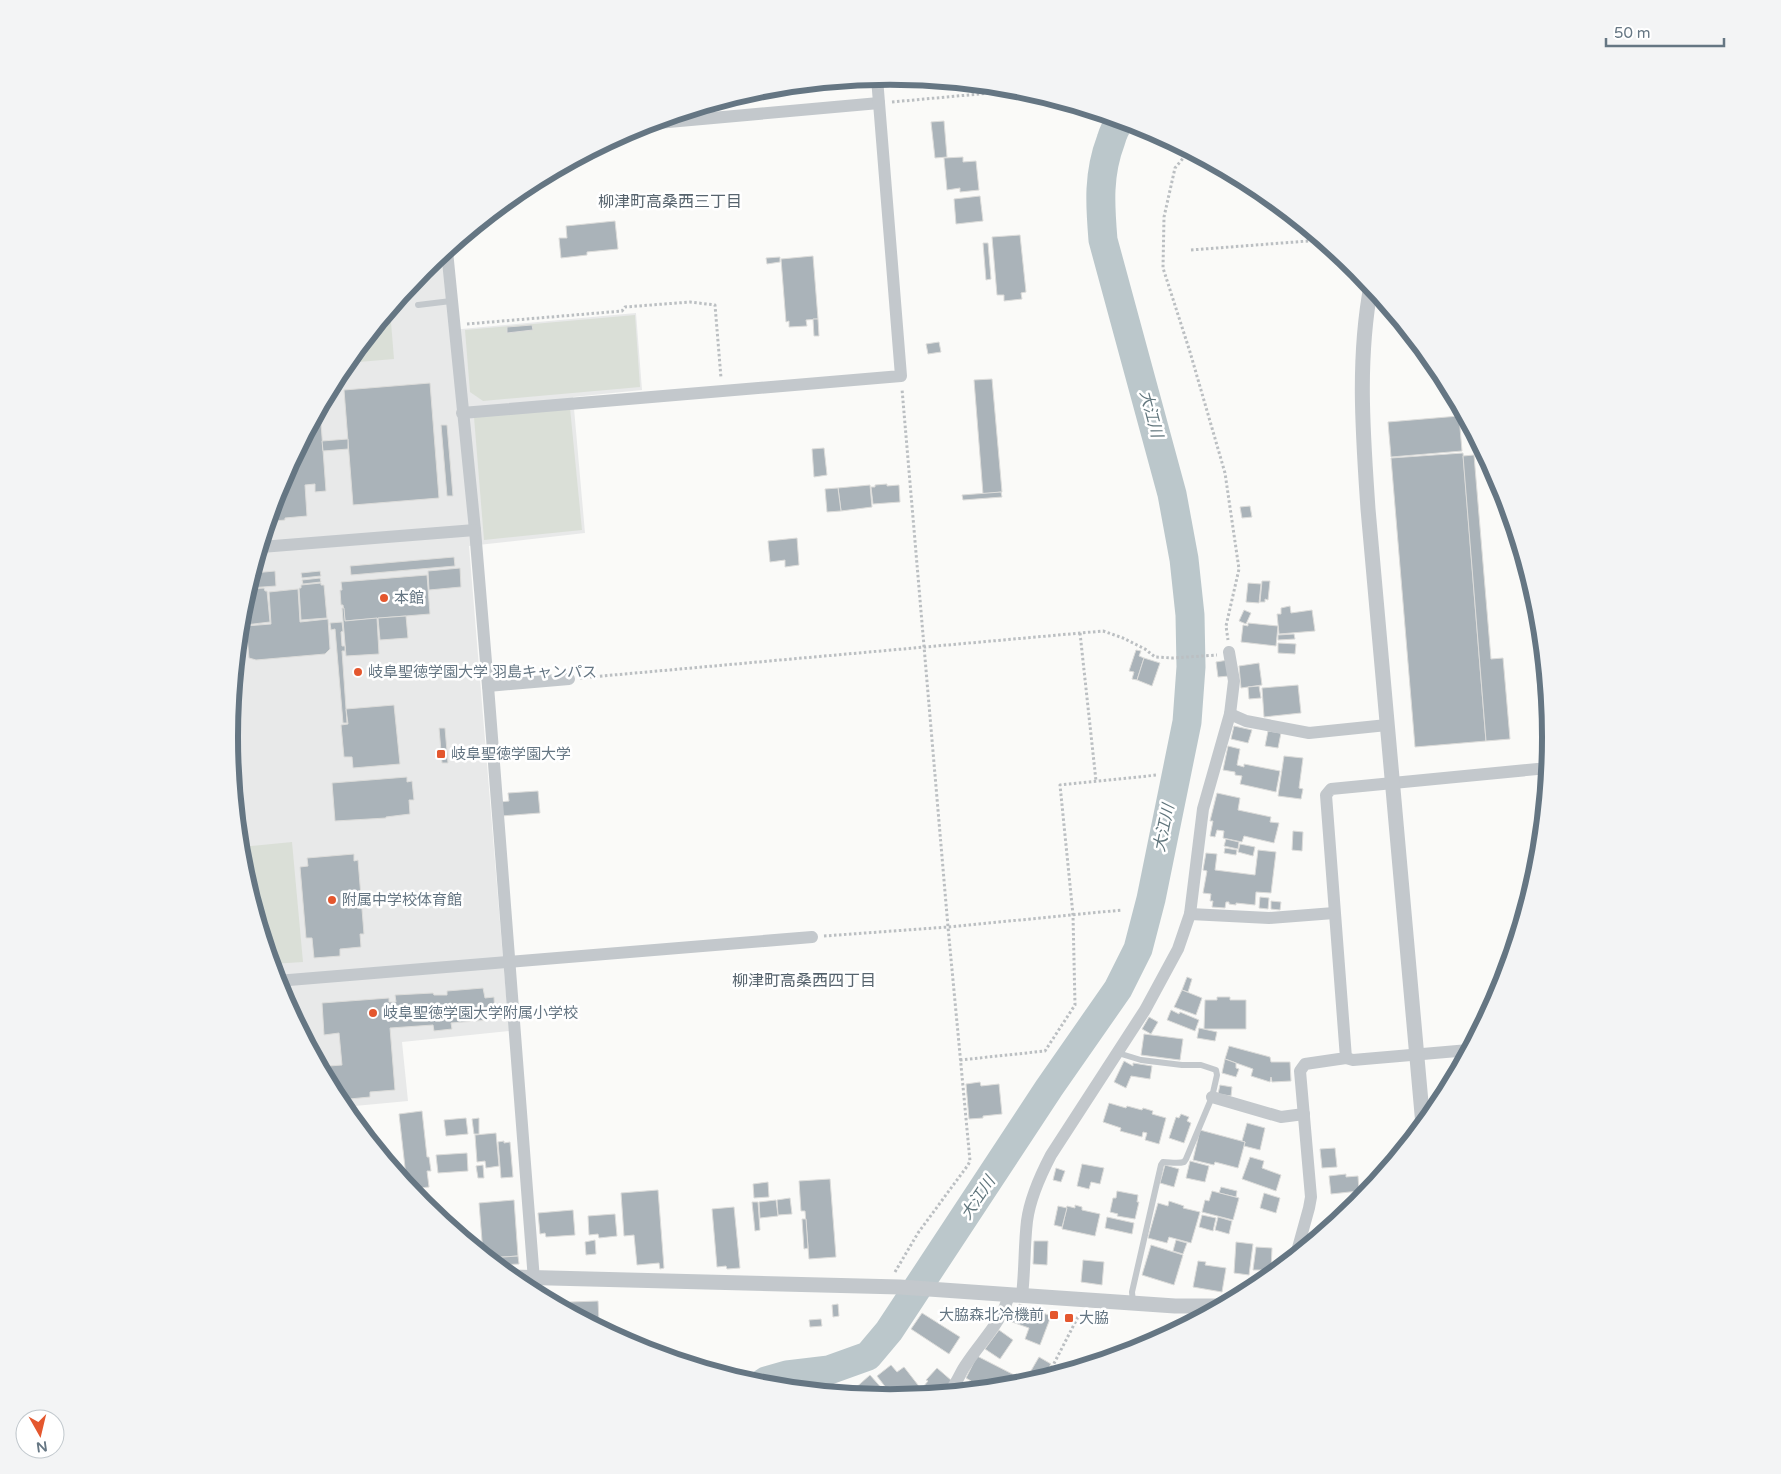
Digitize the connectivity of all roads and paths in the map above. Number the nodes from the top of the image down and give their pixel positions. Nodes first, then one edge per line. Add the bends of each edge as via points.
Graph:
1 (878, 85) edge
2 (990, 93) edge
3 (879, 104) junction
4 (678, 121) edge
5 (1185, 155) edge
6 (1312, 241) edge
7 (1191, 250) dead end
8 (448, 259) edge
9 (1370, 295) edge
10 (451, 301) junction
11 (418, 304) dead end
12 (454, 325) junction
13 (901, 376) junction
14 (722, 391) junction
15 (462, 412) junction
16 (475, 530) junction
17 (267, 547) edge
18 (1080, 633) junction
19 (924, 646) junction
20 (1229, 652) joint
21 (1213, 656) dead end
22 (569, 679) joint
23 (488, 686) junction
24 (1230, 714) junction
25 (1388, 725) junction
26 (1541, 769) edge
27 (1157, 775) dead end
28 (1096, 781) junction
29 (1393, 783) junction
30 (1122, 910) dead end
31 (1334, 913) junction
32 (1190, 914) junction
33 (1073, 915) junction
34 (948, 927) junction
35 (812, 937) joint
36 (509, 961) junction
37 (286, 981) edge
38 (1462, 1051) edge
39 (1118, 1052) junction
40 (1417, 1055) junction
41 (1346, 1058) junction
42 (960, 1060) junction
43 (1212, 1097) junction
44 (1304, 1114) junction
45 (1422, 1114) edge
46 (1299, 1244) edge
47 (534, 1283) edge
48 (537, 1285) edge
49 (896, 1287) junction
50 (1016, 1295) junction
51 (1082, 1299) junction
52 (1133, 1303) junction
53 (1209, 1306) edge
54 (1051, 1369) edge
55 (958, 1385) edge

1 - 3 street
2 - 3 path
3 - 4 street
3 - 13 street
5 - 20 path via 1175,168 1164,217 1163,268 1225,473 1239,569 1226,626
6 - 7 path
8 - 10 street
9 - 25 street via 1362,375 1362,418
10 - 11 lane
10 - 12 street
12 - 14 path via 690,302 715,305
12 - 15 street
13 - 14 street
13 - 19 path
14 - 15 street
15 - 16 street
16 - 17 street
16 - 23 street
18 - 19 path
18 - 21 path via 1104,631 1145,648 1155,657
18 - 28 path
19 - 22 path
19 - 34 path
20 - 24 street via 1234,681
22 - 23 street
23 - 36 street
24 - 25 street via 1308,733
24 - 32 street via 1203,809
25 - 29 street
26 - 29 street
27 - 28 path
28 - 33 path via 1060,785
29 - 31 street via 1332,789 1326,795
29 - 40 street
30 - 33 path
31 - 32 street via 1269,918
31 - 41 street
32 - 39 street via 1168,970
33 - 34 path
33 - 42 path via 1075,1004 1045,1050
34 - 35 path
34 - 42 path
35 - 36 street
36 - 37 street
36 - 47 street
38 - 40 street
39 - 43 lane via 1141,1060 1182,1066 1201,1065 1216,1070
39 - 50 street via 1051,1156 1034,1194 1027,1219
40 - 41 street
40 - 45 street
41 - 44 street via 1304,1064 1300,1070
42 - 49 path via 970,1160 918,1233 892,1277
43 - 44 street via 1281,1117
43 - 52 lane via 1184,1162 1163,1162 1161,1165 1132,1292
44 - 46 street via 1311,1197
48 - 49 street
49 - 50 street
50 - 51 street
50 - 55 street via 959,1375
51 - 52 street
51 - 54 path via 1079,1314
52 - 53 street

